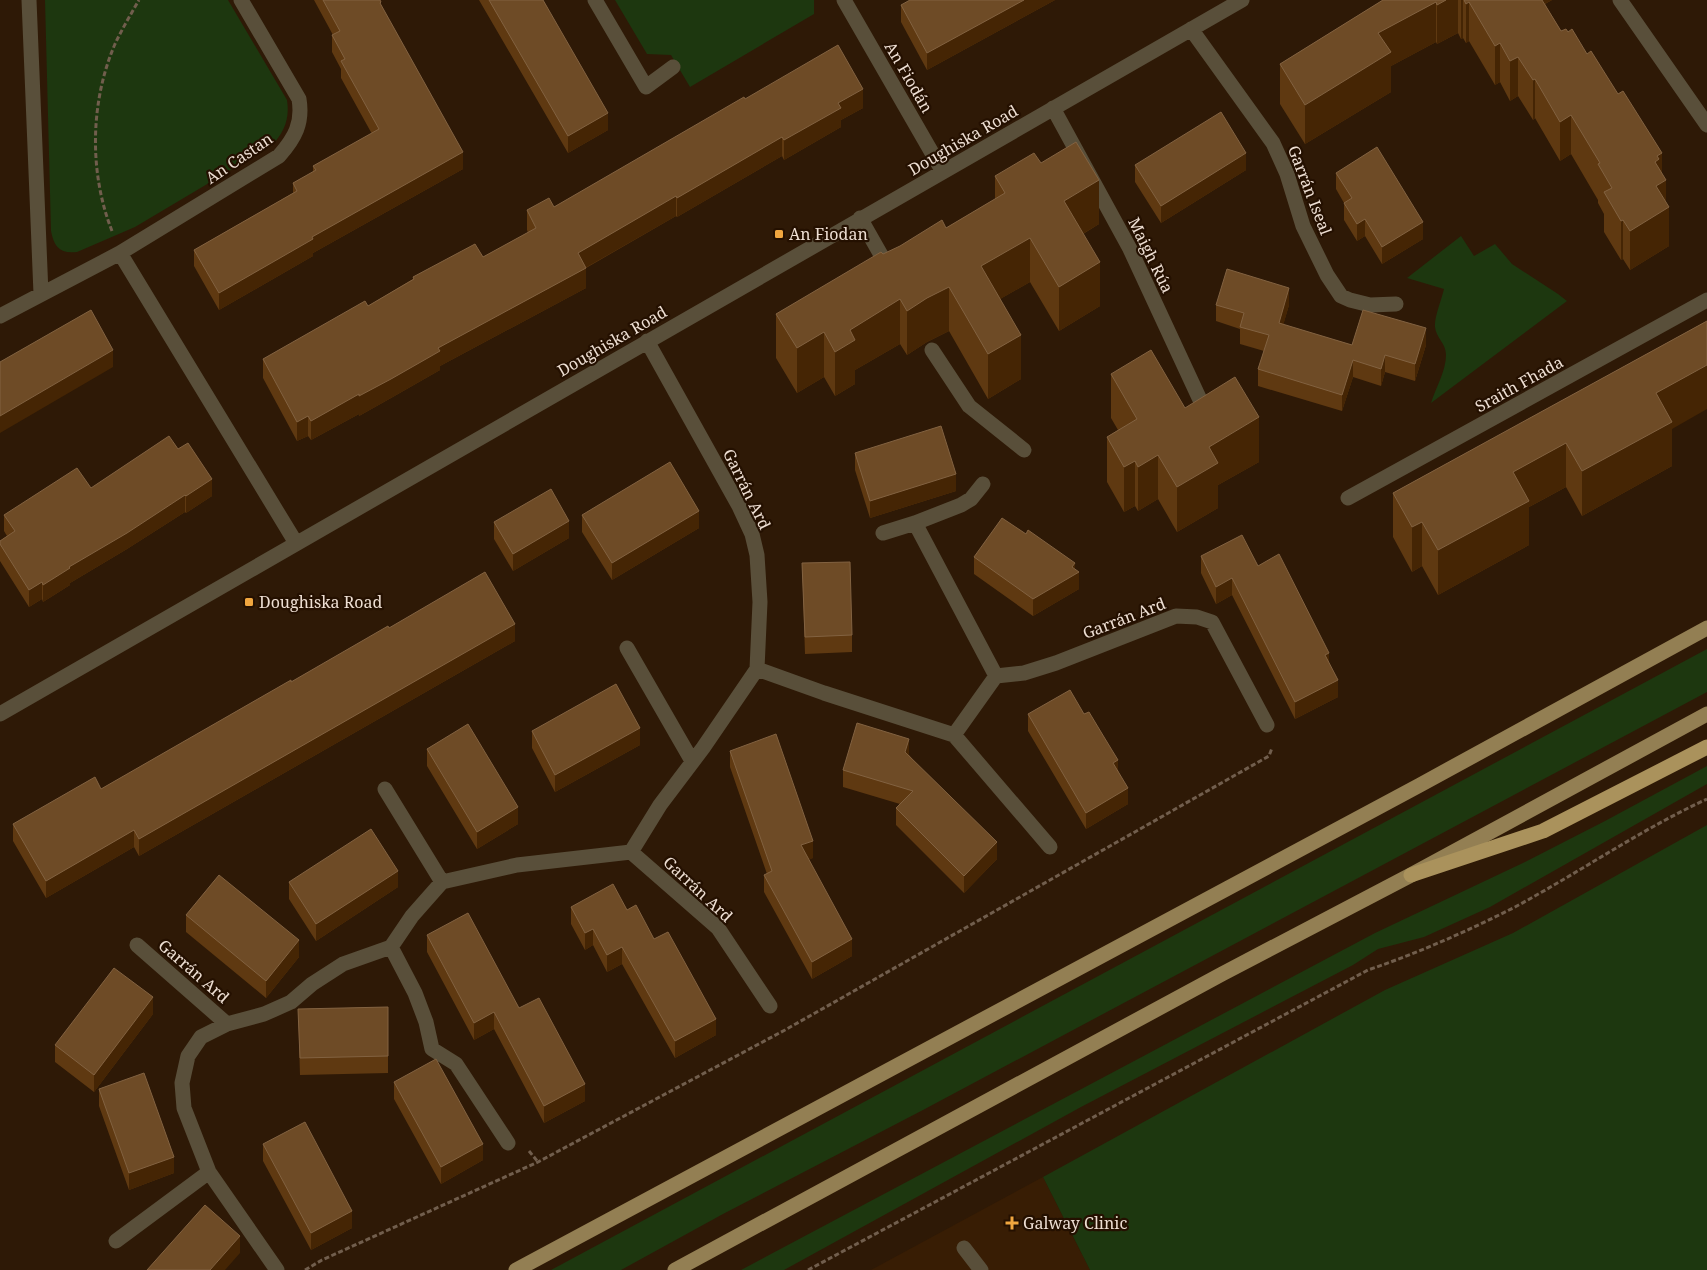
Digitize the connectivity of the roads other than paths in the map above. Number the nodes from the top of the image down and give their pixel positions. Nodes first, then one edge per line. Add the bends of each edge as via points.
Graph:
1 (29, 0) edge
2 (241, 0) edge
3 (595, 0) edge
4 (844, 0) edge
5 (1242, 0) edge
6 (1620, 0) edge
7 (1191, 29) junction
8 (673, 67) dead end
9 (1053, 108) junction
10 (1707, 126) edge
11 (943, 172) junction
12 (860, 218) junction
13 (120, 253) junction
14 (896, 282) edge
15 (41, 294) junction
16 (1707, 300) edge
17 (1396, 304) dead end
18 (0, 316) edge
19 (647, 341) junction
20 (932, 350) dead end
21 (1210, 422) edge
22 (1024, 450) dead end
23 (983, 484) dead end
24 (1348, 498) dead end
25 (915, 523) junction
26 (883, 533) dead end
27 (296, 543) junction
28 (1707, 628) edge
29 (627, 648) dead end
30 (757, 669) junction
31 (996, 676) junction
32 (0, 714) edge
33 (1707, 714) edge
34 (1267, 725) road end
35 (954, 735) junction
36 (1707, 747) edge
37 (692, 761) junction
38 (385, 789) dead end
39 (1050, 847) dead end
40 (631, 852) junction
41 (1411, 875) junction
42 (442, 882) junction
43 (137, 945) dead end
44 (392, 947) junction
45 (770, 1006) dead end
46 (227, 1024) junction
47 (508, 1143) dead end
48 (209, 1172) junction
49 (116, 1241) dead end
50 (964, 1248) dead end
51 (277, 1270) edge
52 (516, 1270) edge
53 (675, 1270) edge
54 (981, 1270) edge

1 - 15 street
2 - 13 street, An Castan via 299,99 301,111 292,141 279,156
3 - 8 street via 646,86
4 - 11 street, An Fiodán
5 - 7 street, Doughiska Road
6 - 10 street
7 - 9 street, Doughiska Road
7 - 17 street, Garrán Iseal via 1273,143 1287,174 1303,226 1341,296 1370,305
9 - 11 street, Doughiska Road
9 - 21 street, Maigh Rúa via 1130,248
11 - 12 street, Doughiska Road
12 - 14 street
12 - 19 street, Doughiska Road
13 - 15 street, An Castan
13 - 27 street
15 - 18 street, An Castan
16 - 24 street, Sraith Fhada
19 - 27 street, Doughiska Road
19 - 30 street, Garrán Ard via 752,534 760,602
20 - 22 street via 969,406
23 - 25 street via 966,502
25 - 26 street
25 - 31 street
27 - 32 street, Doughiska Road
28 - 52 main road
29 - 37 street
30 - 35 street
30 - 37 street
31 - 34 street, Garrán Ard via 1024,673 1056,663 1176,616 1196,617 1212,622
31 - 35 street
33 - 41 main road
35 - 39 street
36 - 41 highway via 1543,831
37 - 40 street
38 - 42 street
40 - 42 street via 517,865
40 - 45 street, Garrán Ard via 718,928
41 - 53 main road
42 - 44 street via 412,916
43 - 46 street, Garrán Ard
44 - 46 street, Garrán Ard via 343,964 291,1002 264,1014
44 - 47 street via 415,993 432,1049 456,1064
46 - 48 street, Garrán Ard via 201,1037 188,1056 182,1084 184,1108
48 - 49 street
48 - 51 street, Garrán Ard
50 - 54 street

